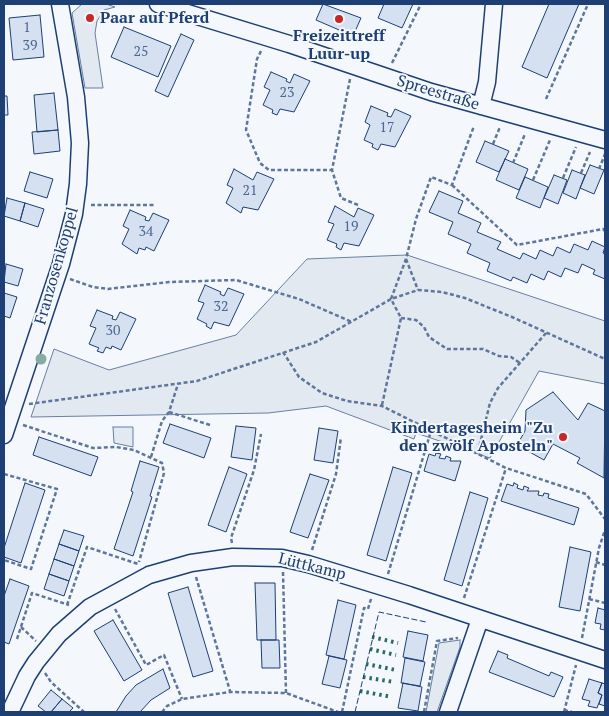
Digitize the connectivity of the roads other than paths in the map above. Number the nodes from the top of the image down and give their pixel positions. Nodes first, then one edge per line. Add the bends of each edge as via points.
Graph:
1 (60, 4) edge
2 (158, 4) edge
3 (494, 4) edge
4 (181, 7) edge
5 (481, 106) junction
6 (599, 143) edge
7 (4, 435) edge
8 (480, 619) junction
9 (605, 660) edge
10 (10, 712) edge
11 (448, 712) edge

1 - 7 street, Franzosenkoppel via 76,97 80,143 78,184 58,274
2 - 4 street, Spreestraße
3 - 5 street via 487,82
4 - 5 street, Spreestraße
5 - 6 street, Spreestraße
8 - 9 street, Lüttkamp
8 - 10 street, Lüttkamp via 282,558 233,557 191,562 149,575 109,596 74,620 36,662
8 - 11 street

